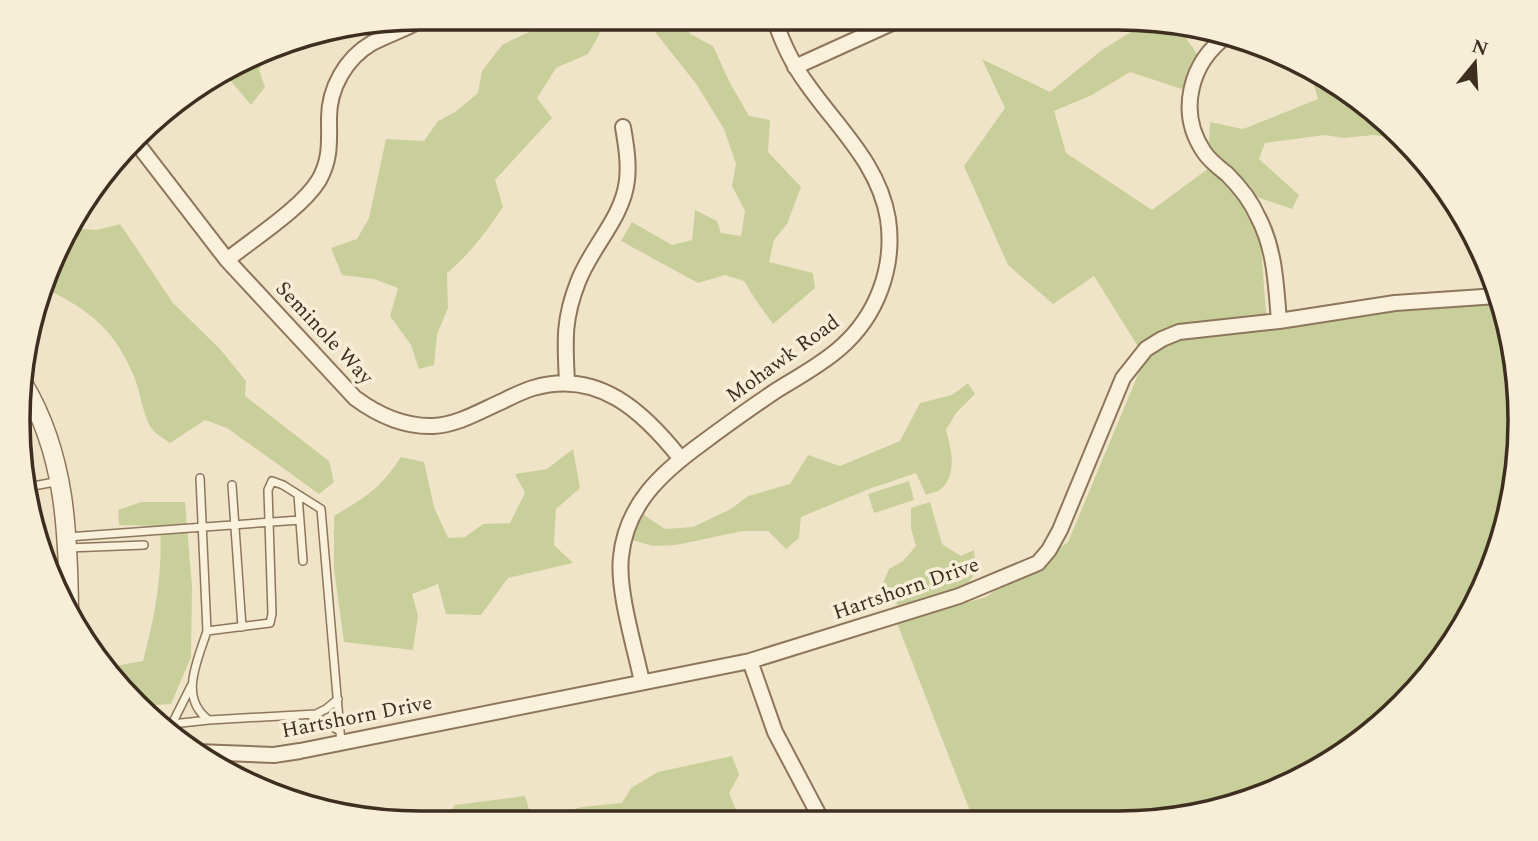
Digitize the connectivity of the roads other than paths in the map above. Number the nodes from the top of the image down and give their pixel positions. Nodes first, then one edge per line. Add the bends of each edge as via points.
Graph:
1 (779, 30) edge
2 (877, 30) edge
3 (403, 31) edge
4 (1219, 43) edge
5 (795, 67) junction
6 (623, 127) dead end
7 (141, 148) edge
8 (227, 260) junction
9 (1488, 297) edge
10 (1279, 321) junction
11 (567, 382) junction
12 (31, 398) edge
13 (681, 459) junction
14 (200, 478) dead end
15 (61, 481) junction
16 (35, 485) edge
17 (232, 485) dead end
18 (298, 495) junction
19 (300, 520) junction
20 (269, 522) junction
21 (235, 524) junction
22 (202, 526) junction
23 (67, 543) junction
24 (144, 545) dead end
25 (303, 561) dead end
26 (68, 590) edge
27 (242, 627) junction
28 (206, 631) junction
29 (750, 661) junction
30 (642, 682) junction
31 (191, 685) junction
32 (338, 699) junction
33 (309, 714) junction
34 (209, 720) junction
35 (173, 723) edge
36 (177, 726) edge
37 (340, 737) junction
38 (215, 753) edge
39 (817, 811) edge

1 - 5 street, Mohawk Road
2 - 5 street
3 - 8 street via 371,44 340,76 329,119 330,146 319,180 302,200
4 - 10 street via 1205,55 1191,86 1191,121 1204,153 1239,187 1265,230 1274,262
5 - 13 street, Mohawk Road via 848,135 880,189 889,232 885,276 868,316 839,349
6 - 11 street via 627,183 569,308 564,330
7 - 8 street, Seminole Way
8 - 11 street, Seminole Way via 355,398 392,420 436,426 531,388
9 - 10 street, Hartshorn Drive via 1395,303
10 - 29 street, Hartshorn Drive via 1179,332 1146,349 1123,378 1060,530 1038,563 959,596
11 - 13 street, Seminole Way via 593,386 619,398 653,426
12 - 15 street via 47,430
13 - 30 street, Mohawk Road via 658,478 631,518 621,556 620,576
14 - 22 lane
15 - 16 lane
15 - 23 street
17 - 21 lane
18 - 19 lane
18 - 20 lane via 272,481
18 - 32 lane via 323,514
19 - 20 lane
19 - 25 lane
20 - 21 lane
20 - 27 lane via 271,619 267,625
21 - 22 lane
21 - 27 lane
22 - 23 lane
22 - 28 lane
23 - 24 lane
23 - 26 street
27 - 28 lane
28 - 31 lane
29 - 30 street, Hartshorn Drive
29 - 39 street via 775,732
30 - 37 street, Hartshorn Drive
31 - 34 lane via 200,711
31 - 35 lane
32 - 33 lane via 323,712
32 - 37 lane
33 - 34 lane
33 - 37 lane
34 - 36 lane
37 - 38 street, Hartshorn Drive via 274,755

